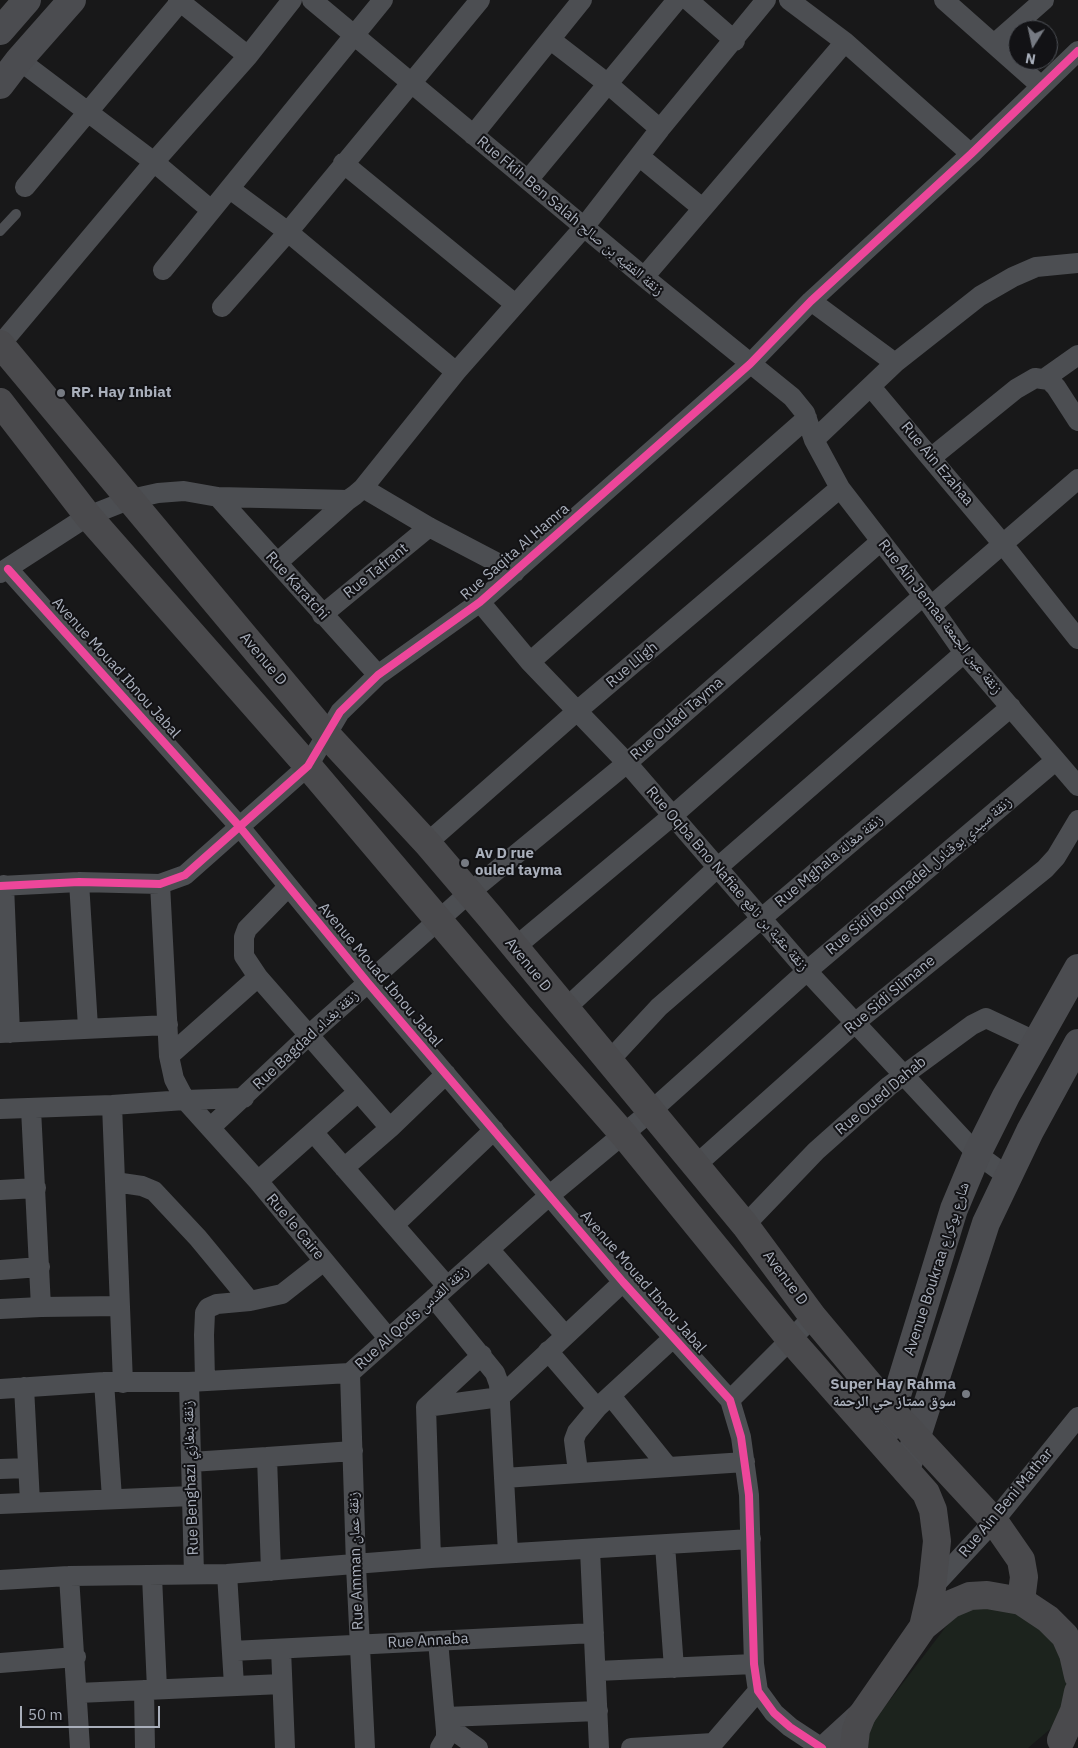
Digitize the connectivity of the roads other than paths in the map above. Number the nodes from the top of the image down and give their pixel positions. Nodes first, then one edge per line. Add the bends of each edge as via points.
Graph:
1 (72, 0) edge
2 (292, 0) edge
3 (312, 0) edge
4 (384, 0) edge
5 (480, 0) edge
6 (582, 0) edge
7 (678, 0) edge
8 (688, 0) edge
9 (766, 0) edge
10 (789, 0) edge
11 (944, 0) edge
12 (1044, 0) edge
13 (179, 1) edge
14 (20, 3) edge
15 (0, 31) edge
16 (354, 35) junction
17 (551, 40) junction
18 (735, 40) junction
19 (845, 42) junction
20 (994, 44) junction
21 (1078, 51) edge
22 (248, 56) junction
23 (19, 60) junction
24 (411, 84) junction
25 (608, 84) junction
26 (0, 85) edge
27 (1041, 86) junction
28 (89, 113) junction
29 (660, 130) junction
30 (473, 135) junction
31 (971, 154) junction
32 (640, 156) junction
33 (154, 162) junction
34 (343, 163) junction
35 (528, 180) junction
36 (25, 187) dead end
37 (230, 189) junction
38 (702, 208) junction
39 (211, 210) junction
40 (16, 214) dead end
41 (584, 227) junction
42 (0, 231) edge
43 (288, 232) junction
44 (1078, 263) edge
45 (163, 270) dead end
46 (644, 277) junction
47 (811, 301) junction
48 (515, 304) junction
49 (222, 307) dead end
50 (0, 345) edge
51 (1078, 355) edge
52 (896, 363) junction
53 (750, 364) junction
54 (456, 372) junction
55 (1044, 378) junction
56 (872, 387) junction
57 (0, 402) edge
58 (807, 418) junction
59 (1078, 421) edge
60 (814, 440) junction
61 (932, 457) junction
62 (1078, 479) edge
63 (840, 488) junction
64 (356, 494) junction
65 (218, 496) junction
66 (131, 500) junction
67 (88, 516) junction
68 (429, 527) junction
69 (881, 541) junction
70 (1002, 543) junction
71 (277, 563) junction
72 (4, 571) edge
73 (516, 572) junction
74 (927, 601) junction
75 (480, 602) junction
76 (322, 615) junction
77 (1078, 640) edge
78 (964, 653) junction
79 (530, 662) junction
80 (378, 675) junction
81 (1011, 707) junction
82 (576, 712) junction
83 (326, 734) junction
84 (1055, 761) junction
85 (626, 763) junction
86 (308, 766) junction
87 (1078, 786) edge
88 (671, 817) junction
89 (1078, 820) edge
90 (239, 826) junction
91 (427, 844) junction
92 (717, 868) junction
93 (79, 882) junction
94 (160, 884) junction
95 (2, 885) edge
96 (288, 886) junction
97 (469, 893) junction
98 (763, 917) junction
99 (440, 921) junction
100 (514, 948) junction
101 (1078, 968) edge
102 (4, 969) edge
103 (807, 970) junction
104 (258, 977) junction
105 (368, 983) junction
106 (565, 1009) junction
107 (856, 1022) junction
108 (168, 1025) junction
109 (88, 1028) junction
110 (5, 1033) edge
111 (309, 1035) junction
112 (1037, 1042) junction
113 (1077, 1048) edge
114 (169, 1056) junction
115 (608, 1062) junction
116 (446, 1074) junction
117 (903, 1074) junction
118 (358, 1092) junction
119 (244, 1098) junction
120 (185, 1100) junction
121 (112, 1105) junction
122 (0, 1109) edge
123 (31, 1109) junction
124 (650, 1112) junction
125 (206, 1122) junction
126 (390, 1128) junction
127 (494, 1130) junction
128 (313, 1132) junction
129 (624, 1135) junction
130 (978, 1154) junction
131 (696, 1166) junction
132 (344, 1168) junction
133 (1007, 1176) junction
134 (115, 1182) junction
135 (258, 1182) junction
136 (36, 1188) junction
137 (0, 1190) edge
138 (550, 1195) junction
139 (394, 1225) junction
140 (745, 1225) junction
141 (489, 1249) junction
142 (324, 1261) junction
143 (40, 1267) junction
144 (0, 1270) edge
145 (623, 1282) junction
146 (440, 1292) junction
147 (250, 1301) junction
148 (120, 1306) junction
149 (41, 1307) junction
150 (0, 1309) edge
151 (813, 1317) junction
152 (566, 1335) junction
153 (388, 1338) junction
154 (672, 1339) junction
155 (790, 1339) junction
156 (548, 1351) junction
157 (482, 1355) junction
158 (350, 1373) junction
159 (114, 1382) junction
160 (197, 1382) junction
161 (24, 1387) junction
162 (0, 1388) edge
163 (500, 1397) junction
164 (730, 1400) junction
165 (604, 1402) junction
166 (426, 1407) junction
167 (891, 1410) junction
168 (1078, 1417) edge
169 (919, 1438) junction
170 (882, 1444) junction
171 (352, 1451) junction
172 (267, 1457) junction
173 (191, 1462) junction
174 (745, 1462) junction
175 (668, 1467) junction
176 (28, 1468) junction
177 (0, 1469) edge
178 (906, 1470) junction
179 (578, 1472) junction
180 (504, 1478) junction
181 (192, 1496) junction
182 (112, 1498) junction
183 (30, 1502) junction
184 (0, 1504) edge
185 (994, 1521) junction
186 (751, 1539) junction
187 (665, 1545) junction
188 (590, 1550) junction
189 (508, 1554) junction
190 (431, 1558) junction
191 (356, 1566) junction
192 (271, 1571) junction
193 (194, 1574) junction
194 (226, 1574) junction
195 (69, 1576) junction
196 (152, 1576) junction
197 (0, 1580) edge
198 (932, 1588) junction
199 (1021, 1601) junction
200 (1048, 1619) junction
201 (1078, 1623) edge
202 (923, 1627) junction
203 (594, 1633) junction
204 (438, 1641) junction
205 (360, 1645) junction
206 (281, 1649) junction
207 (232, 1651) junction
208 (76, 1657) junction
209 (0, 1663) edge
210 (754, 1664) junction
211 (674, 1668) junction
212 (597, 1671) junction
213 (1078, 1676) edge
214 (282, 1684) junction
215 (234, 1685) junction
216 (150, 1690) junction
217 (758, 1691) junction
218 (1078, 1692) edge
219 (78, 1693) junction
220 (598, 1711) junction
221 (862, 1715) junction
222 (446, 1721) junction
223 (1063, 1738) edge
224 (711, 1745) edge
225 (80, 1748) edge
226 (145, 1748) edge
227 (285, 1748) edge
228 (365, 1748) edge
229 (440, 1748) edge
230 (478, 1748) edge
231 (599, 1748) edge
232 (630, 1748) edge
233 (822, 1748) edge
234 (826, 1748) edge
235 (854, 1748) edge

1 - 23 street
2 - 22 street
3 - 16 street, Rue Fkih Ben Salah زنقة الفقيه بن صالح
4 - 16 street
5 - 24 street
6 - 17 street
7 - 25 street
8 - 18 street
9 - 18 street
10 - 19 street
11 - 20 street
12 - 20 street
13 - 22 street
13 - 28 street
14 - 15 street
16 - 24 street, Rue Fkih Ben Salah زنقة الفقيه بن صالح
16 - 37 street
17 - 25 street
17 - 30 street
18 - 29 street
19 - 31 street
19 - 38 street
20 - 27 street
21 - 27 street, Rue Saqita Al Hamra
22 - 33 street
23 - 26 street
23 - 28 street
24 - 30 street, Rue Fkih Ben Salah زنقة الفقيه بن صالح
24 - 34 street
25 - 29 street
25 - 35 street
27 - 31 street, Rue Saqita Al Hamra
28 - 33 street
28 - 36 street
29 - 32 street
30 - 35 street, Rue Fkih Ben Salah زنقة الفقيه بن صالح
31 - 47 street, Rue Saqita Al Hamra
32 - 38 street
32 - 41 street
33 - 39 street
33 - 50 street
34 - 43 street
34 - 48 street
35 - 41 street, Rue Fkih Ben Salah زنقة الفقيه بن صالح
37 - 39 street
37 - 43 street
38 - 46 street
39 - 45 street
40 - 42 lane
41 - 46 street, Rue Fkih Ben Salah زنقة الفقيه بن صالح
41 - 48 street
43 - 49 street
43 - 54 street
44 - 52 street via 1036,267 1013,277 980,296
46 - 53 street, Rue Fkih Ben Salah زنقة الفقيه بن صالح
47 - 52 street
47 - 53 street, Rue Saqita Al Hamra
48 - 54 street
50 - 66 main road, Avenue D
51 - 55 street
52 - 56 street
53 - 58 street, Rue Fkih Ben Salah زنقة الفقيه بن صالح via 792,397
53 - 73 street, Rue Saqita Al Hamra
54 - 64 street
55 - 59 street via 1056,387
55 - 61 street via 1034,378 1016,390
56 - 60 street
56 - 61 street, Rue Ain Ezahaa
57 - 67 main road
58 - 60 street, Rue Fkih Ben Salah زنقة الفقيه بن صالح
58 - 79 street
60 - 63 street, Rue Ain Jemaa زنقة عين الجمعة
61 - 70 street, Rue Ain Ezahaa
62 - 70 street
63 - 69 street, Rue Ain Jemaa زنقة عين الجمعة
63 - 82 street, Rue Lligh
64 - 65 street
64 - 68 street
64 - 71 street
65 - 66 street via 184,491
65 - 71 street, Rue Karatchi
66 - 67 street
66 - 83 main road, Avenue D
67 - 72 street
67 - 86 main road
68 - 73 street
68 - 76 street, Rue Tafrant
69 - 74 street, Rue Ain Jemaa زنقة عين الجمعة
69 - 85 street, Rue Oulad Tayma
70 - 74 street
70 - 77 street, Rue Ain Ezahaa
71 - 76 street, Rue Karatchi
72 - 90 street, Avenue Mouad Ibnou Jabal
73 - 75 street, Rue Saqita Al Hamra
74 - 78 street, Rue Ain Jemaa زنقة عين الجمعة
74 - 88 street
75 - 79 street, Rue Oqba Bno Nafiae زنقة عقبة بن نافع
75 - 80 street, Rue Saqita Al Hamra
76 - 80 street, Rue Karatchi
78 - 81 street, Rue Ain Jemaa زنقة عين الجمعة
78 - 92 street
79 - 82 street, Rue Oqba Bno Nafiae زنقة عقبة بن نافع
80 - 83 street, Rue Saqita Al Hamra via 340,712
81 - 84 street, Rue Ain Jemaa زنقة عين الجمعة
81 - 98 street, Rue Mghala زنقة مغالة
82 - 85 street, Rue Oqba Bno Nafiae زنقة عقبة بن نافع
82 - 91 street, Rue Lligh
83 - 86 street, Rue Saqita Al Hamra
83 - 91 main road, Avenue D
84 - 87 street, Rue Ain Jemaa زنقة عين الجمعة
84 - 103 street, Rue Sidi Bouqnadel زنقة سيدي بوقنادل
85 - 88 street, Rue Oqba Bno Nafiae زنقة عقبة بن نافع
85 - 97 street, Rue Oulad Tayma
86 - 90 street, Rue Saqita Al Hamra
86 - 99 main road
88 - 92 street, Rue Oqba Bno Nafiae زنقة عقبة بن نافع
88 - 100 street
89 - 107 street, Rue Sidi Slimane via 1045,870
90 - 94 street, Rue Saqita Al Hamra via 185,875
90 - 96 street, Avenue Mouad Ibnou Jabal
91 - 97 main road, Avenue D
92 - 98 street, Rue Oqba Bno Nafiae زنقة عقبة بن نافع
92 - 106 street
93 - 94 street
93 - 95 street
93 - 109 street
94 - 108 street
95 - 102 street
96 - 104 street via 258,916 244,936 244,956
96 - 105 street, Avenue Mouad Ibnou Jabal
97 - 99 street, Rue Bagdad زنقة بغداد
97 - 100 main road, Avenue D
98 - 103 street, Rue Oqba Bno Nafiae زنقة عقبة بن نافع
98 - 115 street, Rue Mghala زنقة مغالة via 659,1007
99 - 105 street, Rue Bagdad زنقة بغداد
99 - 129 main road
100 - 106 main road, Avenue D
101 - 112 street, Avenue Boukraa شارع بوكراع
102 - 110 street
103 - 107 street, Rue Oqba Bno Nafiae زنقة عقبة بن نافع
103 - 124 street, Rue Sidi Bouqnadel زنقة سيدي بوقنادل
104 - 111 street
104 - 114 street
105 - 111 street, Rue Bagdad زنقة بغداد
105 - 116 street, Avenue Mouad Ibnou Jabal
106 - 115 main road, Avenue D
107 - 117 street, Rue Oqba Bno Nafiae زنقة عقبة بن نافع
107 - 131 street, Rue Sidi Slimane
108 - 109 street
108 - 114 street
109 - 110 street
111 - 118 street
111 - 119 street, Rue Bagdad زنقة بغداد
112 - 117 street, Rue Oued Dahab via 986,1018
112 - 130 street, Avenue Boukraa شارع بوكراع
113 - 133 street
114 - 120 street via 174,1080
115 - 124 main road, Avenue D
116 - 126 street
116 - 127 street, Avenue Mouad Ibnou Jabal
117 - 130 street, Rue Oqba Bno Nafiae زنقة عقبة بن نافع
117 - 140 street, Rue Oued Dahab via 816,1151
118 - 126 street
118 - 128 street
119 - 120 street
119 - 125 street, Rue Bagdad زنقة بغداد
120 - 121 street
120 - 125 street
121 - 123 street
121 - 134 street
122 - 123 street
123 - 136 street
124 - 129 street, Rue Al Qods زنقة القدس
124 - 131 main road, Avenue D
125 - 135 street, Rue le Caire
126 - 132 street
127 - 138 street, Avenue Mouad Ibnou Jabal
127 - 139 street
128 - 132 street
128 - 135 street
129 - 138 street, Rue Al Qods زنقة القدس
129 - 155 main road
130 - 133 street, Rue Oqba Bno Nafiae زنقة عقبة بن نافع
130 - 167 street, Avenue Boukraa شارع بوكراع via 954,1209
131 - 140 main road, Avenue D
132 - 139 street
133 - 169 street via 983,1232
134 - 147 street via 154,1191
134 - 148 street
135 - 142 street, Rue le Caire
136 - 137 street
136 - 143 street
138 - 141 street, Rue Al Qods زنقة القدس
138 - 145 street, Avenue Mouad Ibnou Jabal
139 - 146 street
140 - 151 main road, Avenue D
141 - 146 street, Rue Al Qods زنقة القدس
141 - 152 street
142 - 147 street via 282,1294
142 - 153 street, Rue le Caire
143 - 144 street
143 - 149 street
145 - 152 street
145 - 154 street, Avenue Mouad Ibnou Jabal
146 - 153 street, Rue Al Qods زنقة القدس
146 - 157 street
147 - 160 street, Rue Benghazi زنقة بنغازي via 212,1305 206,1310
148 - 149 street
148 - 159 street
149 - 150 street
151 - 155 street
151 - 167 main road, Avenue D
152 - 156 street
153 - 158 street, Rue Al Qods زنقة القدس
154 - 164 street, Avenue Mouad Ibnou Jabal
154 - 165 street
155 - 164 street
155 - 170 main road
156 - 163 street
156 - 165 street
157 - 163 street via 495,1373
157 - 166 street
158 - 160 street, Rue Al Qods زنقة القدس
158 - 171 street, Rue Amman زنقة عمان
159 - 160 street, Rue Al Qods زنقة القدس
159 - 161 street, Rue Al Qods زنقة القدس
159 - 182 street
160 - 173 street, Rue Benghazi زنقة بنغازي
161 - 162 street, Rue Al Qods زنقة القدس
161 - 176 street
163 - 166 street
163 - 180 street
164 - 174 street
165 - 175 street
165 - 179 street via 575,1436
166 - 190 street
167 - 169 main road, Avenue D
167 - 170 street, Avenue Boukraa شارع بوكراع
168 - 185 street, Rue Ain Beni Mathar
169 - 178 street
169 - 185 main road, Avenue D
170 - 178 main road
171 - 172 street
171 - 191 street, Rue Amman زنقة عمان
172 - 173 street
172 - 192 street
173 - 181 street, Rue Benghazi زنقة بنغازي
174 - 175 street
174 - 186 street
175 - 179 street
176 - 177 street
176 - 183 street
178 - 198 main road via 926,1493 933,1510 937,1540
179 - 180 street
180 - 189 street
181 - 182 street
181 - 193 street, Rue Benghazi زنقة بنغازي
182 - 183 street
183 - 184 street
185 - 198 street, Rue Ain Beni Mathar
185 - 199 main road, Avenue D via 1021,1560 1024,1577
186 - 187 street
186 - 210 street
187 - 188 street
187 - 211 street
188 - 189 street
188 - 203 street
189 - 190 street
190 - 191 street
191 - 192 street
191 - 205 street, Rue Amman زنقة عمان
192 - 194 street
193 - 194 street
193 - 196 street
194 - 207 street
195 - 196 street
195 - 197 street
195 - 208 street
196 - 216 street
198 - 202 main road
199 - 200 main road
199 - 202 main road via 987,1595 970,1596 951,1604
200 - 201 main road
200 - 213 main road via 1064,1636 1073,1654
202 - 221 main road
203 - 204 street, Rue Annaba
203 - 212 street
204 - 205 street, Rue Annaba
204 - 222 street
205 - 206 street, Rue Annaba
205 - 228 street, Rue Amman زنقة عمان
206 - 207 street, Rue Annaba
206 - 214 street
207 - 215 street
208 - 209 street
208 - 219 street
210 - 211 street
210 - 217 street
211 - 212 street
212 - 220 street
214 - 215 street
214 - 227 street
215 - 216 street
216 - 219 street
216 - 226 street
217 - 224 street
217 - 233 street via 766,1704 790,1727
218 - 223 main road
219 - 225 street
220 - 222 street
220 - 231 street
221 - 234 street
221 - 235 main road
222 - 229 street via 446,1738
222 - 230 street
224 - 232 street

